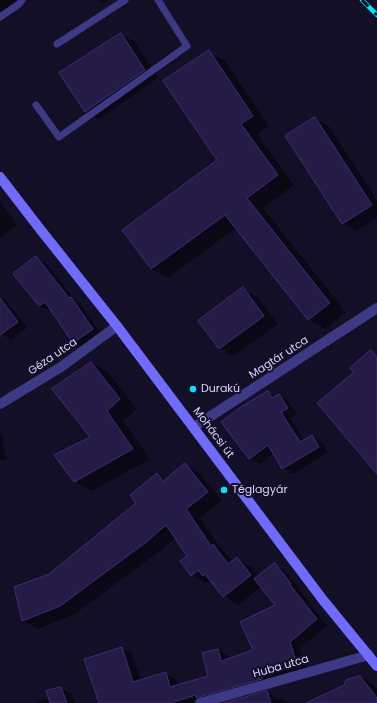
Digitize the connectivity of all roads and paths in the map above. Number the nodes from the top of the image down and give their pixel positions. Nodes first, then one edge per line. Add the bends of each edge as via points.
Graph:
1 (22, 0) edge
2 (125, 0) edge
3 (158, 0) edge
4 (0, 17) edge
5 (58, 44) dead end
6 (36, 105) dead end
7 (0, 176) edge
8 (377, 308) edge
9 (117, 326) junction
10 (0, 404) edge
11 (194, 427) junction
12 (369, 655) junction
13 (377, 666) edge
14 (200, 703) edge

1 - 4 lane
2 - 5 lane
3 - 6 lane via 187,46 59,137
7 - 9 main road, Mohácsi út
8 - 11 street, Magtár utca
9 - 10 street, Géza utca via 61,368
9 - 11 main road, Mohácsi út
11 - 12 main road, Mohácsi út via 323,600
12 - 13 main road, Mohácsi út
12 - 14 street, Huba utca

